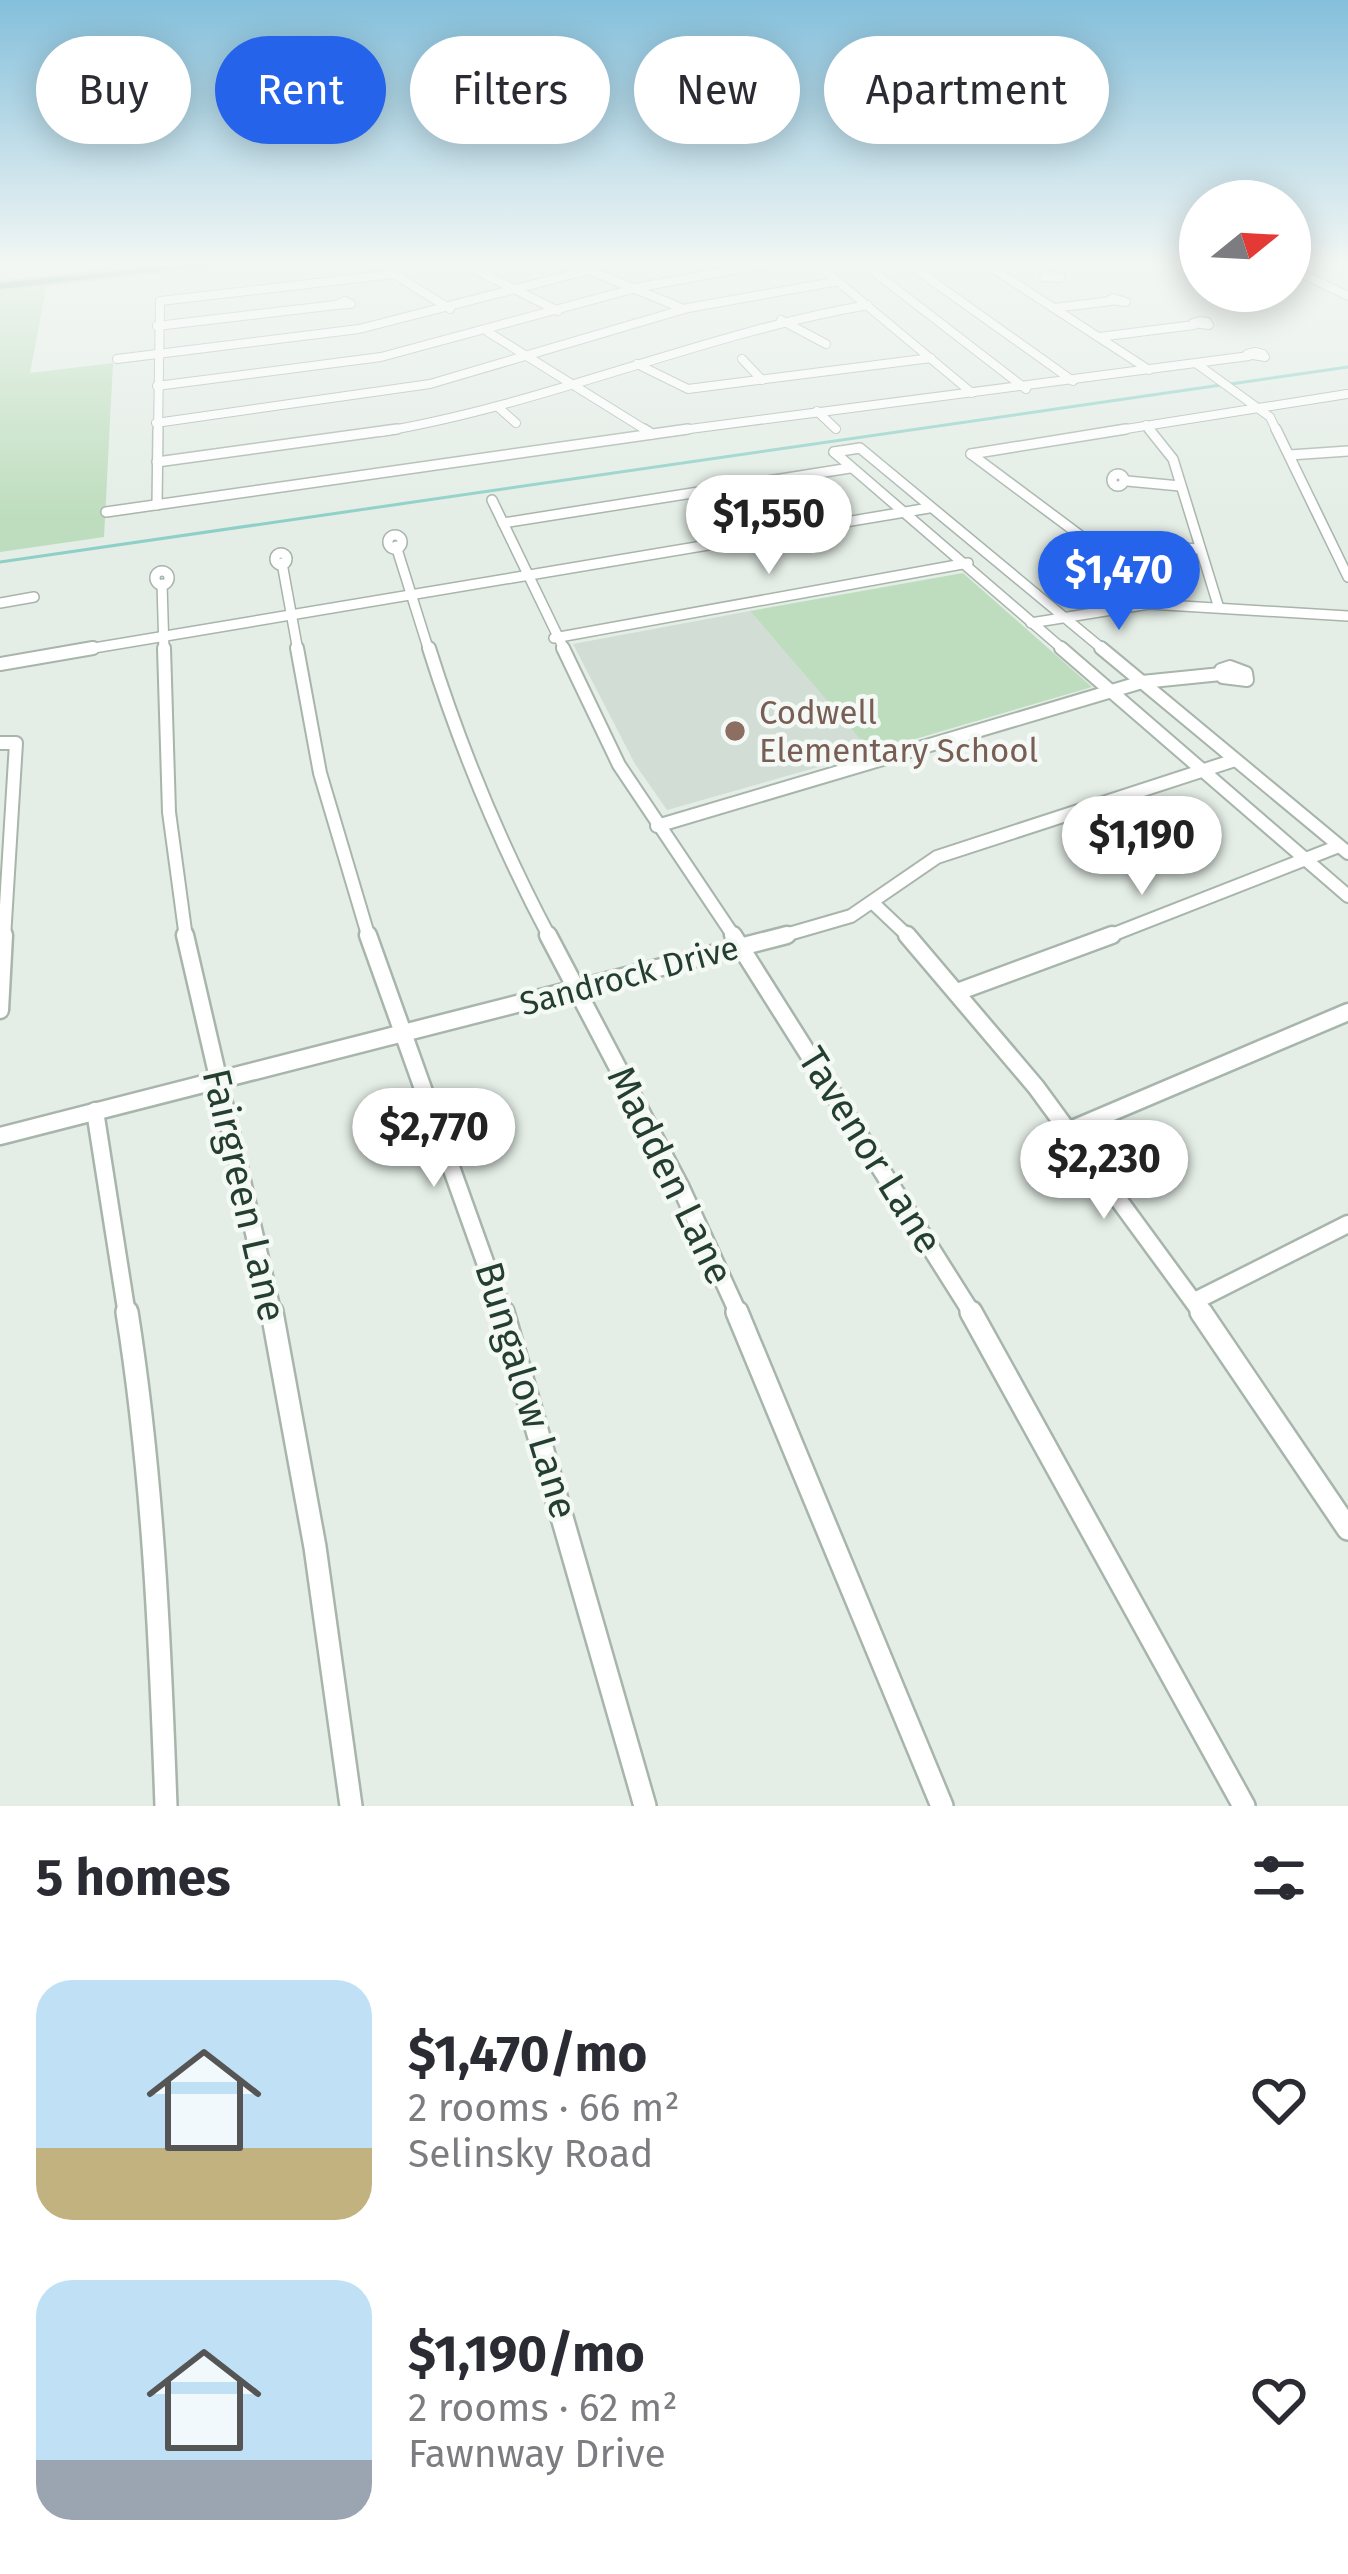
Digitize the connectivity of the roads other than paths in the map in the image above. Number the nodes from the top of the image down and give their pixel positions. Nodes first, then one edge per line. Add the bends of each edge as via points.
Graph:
1 (157, 348) edge
2 (203, 348) edge
3 (415, 348) edge
4 (513, 348) edge
5 (556, 348) edge
6 (688, 348) edge
7 (919, 348) edge
8 (974, 348) edge
9 (1027, 348) edge
10 (1115, 348) edge
11 (157, 354) junction
12 (1249, 356) dead end
13 (527, 357) junction
14 (931, 358) junction
15 (117, 359) dead end
16 (742, 359) dead end
17 (637, 364) junction
18 (1197, 364) junction
19 (1149, 370) junction
20 (762, 380) junction
21 (1073, 381) junction
22 (157, 386) junction
23 (573, 386) junction
24 (1028, 390) junction
25 (972, 393) junction
26 (1347, 394) edge
27 (1262, 407) junction
28 (499, 408) junction
29 (817, 411) junction
30 (156, 423) junction
31 (516, 423) dead end
32 (1146, 425) junction
33 (836, 429) dead end
34 (652, 434) junction
35 (1348, 452) edge
36 (1290, 455) junction
37 (157, 462) junction
38 (850, 467) junction
39 (1127, 481) dead end
40 (1180, 486) junction
41 (493, 500) dead end
42 (157, 505) junction
43 (929, 508) junction
44 (106, 512) dead end
45 (902, 513) junction
46 (503, 524) junction
47 (396, 546) dead end
48 (1199, 549) junction
49 (991, 559) junction
50 (282, 563) dead end
51 (963, 564) junction
52 (526, 577) junction
53 (1348, 577) edge
54 (162, 584) dead end
55 (412, 596) junction
56 (34, 597) dead end
57 (0, 603) edge
58 (1218, 605) junction
59 (1060, 614) junction
60 (291, 616) junction
61 (1348, 616) edge
62 (1031, 623) junction
63 (164, 637) junction
64 (554, 638) junction
65 (0, 664) edge
66 (1221, 674) dead end
67 (1142, 682) junction
68 (1112, 692) junction
69 (0, 743) edge
70 (1235, 760) junction
71 (1203, 771) junction
72 (657, 826) junction
73 (1344, 849) edge
74 (1305, 860) junction
75 (1348, 896) edge
76 (872, 902) junction
77 (740, 946) junction
78 (577, 990) junction
79 (960, 992) junction
80 (0, 1010) edge
81 (1348, 1012) edge
82 (404, 1032) junction
83 (220, 1079) junction
84 (95, 1111) junction
85 (0, 1116) edge
86 (1070, 1130) junction
87 (0, 1136) edge
88 (1348, 1225) edge
89 (1195, 1301) junction
90 (1348, 1529) edge
91 (166, 1806) edge
92 (351, 1806) edge
93 (645, 1806) edge
94 (942, 1806) edge
95 (1244, 1806) edge

1 - 11 street
2 - 11 street
3 - 22 street
4 - 13 street
5 - 13 street
6 - 17 street
7 - 14 street
8 - 24 street
9 - 21 street
10 - 19 street
11 - 15 street
11 - 22 street
12 - 18 street
13 - 23 street
13 - 30 street via 369,395
14 - 20 street
14 - 25 street
16 - 20 street
17 - 20 street via 688,389
17 - 23 street
18 - 19 street
18 - 27 street
19 - 21 street
21 - 24 street
22 - 30 street
23 - 28 street
23 - 34 street
24 - 25 street
25 - 29 street
26 - 27 street
27 - 32 street
27 - 36 street
28 - 31 street
28 - 37 street
29 - 33 street
29 - 34 street
30 - 37 street
32 - 40 street via 1167,446
32 - 48 street via 971,454 1089,542
34 - 42 street
35 - 36 street
36 - 53 street
37 - 42 street
38 - 43 street via 834,452 860,448
38 - 45 street
38 - 46 street
39 - 40 street
40 - 48 street
41 - 46 street, Tavenor Lane
42 - 44 street
43 - 45 street
43 - 49 street
45 - 51 street
45 - 52 street
46 - 52 street, Tavenor Lane
47 - 55 street, Madden Lane
48 - 58 street
49 - 51 street
49 - 59 street
50 - 60 street, Bungalow Lane
51 - 62 street
51 - 64 street
52 - 55 street
52 - 64 street, Tavenor Lane
54 - 63 street, Fairgreen Lane
55 - 60 street
55 - 78 street, Madden Lane via 458,741
56 - 57 street
58 - 59 street via 1129,603
58 - 61 street
59 - 62 street
59 - 67 street
60 - 63 street
60 - 82 street, Bungalow Lane via 347,877
62 - 68 street
63 - 65 street
63 - 83 street, Fairgreen Lane via 180,912
64 - 72 street, Tavenor Lane
66 - 67 street
67 - 68 street
67 - 70 street
68 - 71 street
68 - 72 street
69 - 80 street via 16,743
70 - 71 street, Sandrock Drive
70 - 73 street
71 - 74 street
71 - 76 street, Sandrock Drive via 937,857
72 - 77 street, Tavenor Lane
73 - 74 street
74 - 75 street
74 - 79 street
76 - 77 street, Sandrock Drive via 820,927
76 - 79 street
77 - 78 street, Sandrock Drive
77 - 95 street, Tavenor Lane via 977,1322
78 - 82 street, Sandrock Drive
78 - 94 street, Madden Lane via 770,1382
79 - 86 street
81 - 86 street
82 - 83 street, Sandrock Drive
82 - 93 street, Bungalow Lane via 519,1356
83 - 84 street, Sandrock Drive
83 - 92 street, Fairgreen Lane via 311,1525
84 - 87 street, Sandrock Drive
84 - 91 street via 143,1415
85 - 87 street
86 - 89 street
88 - 89 street
89 - 90 street

